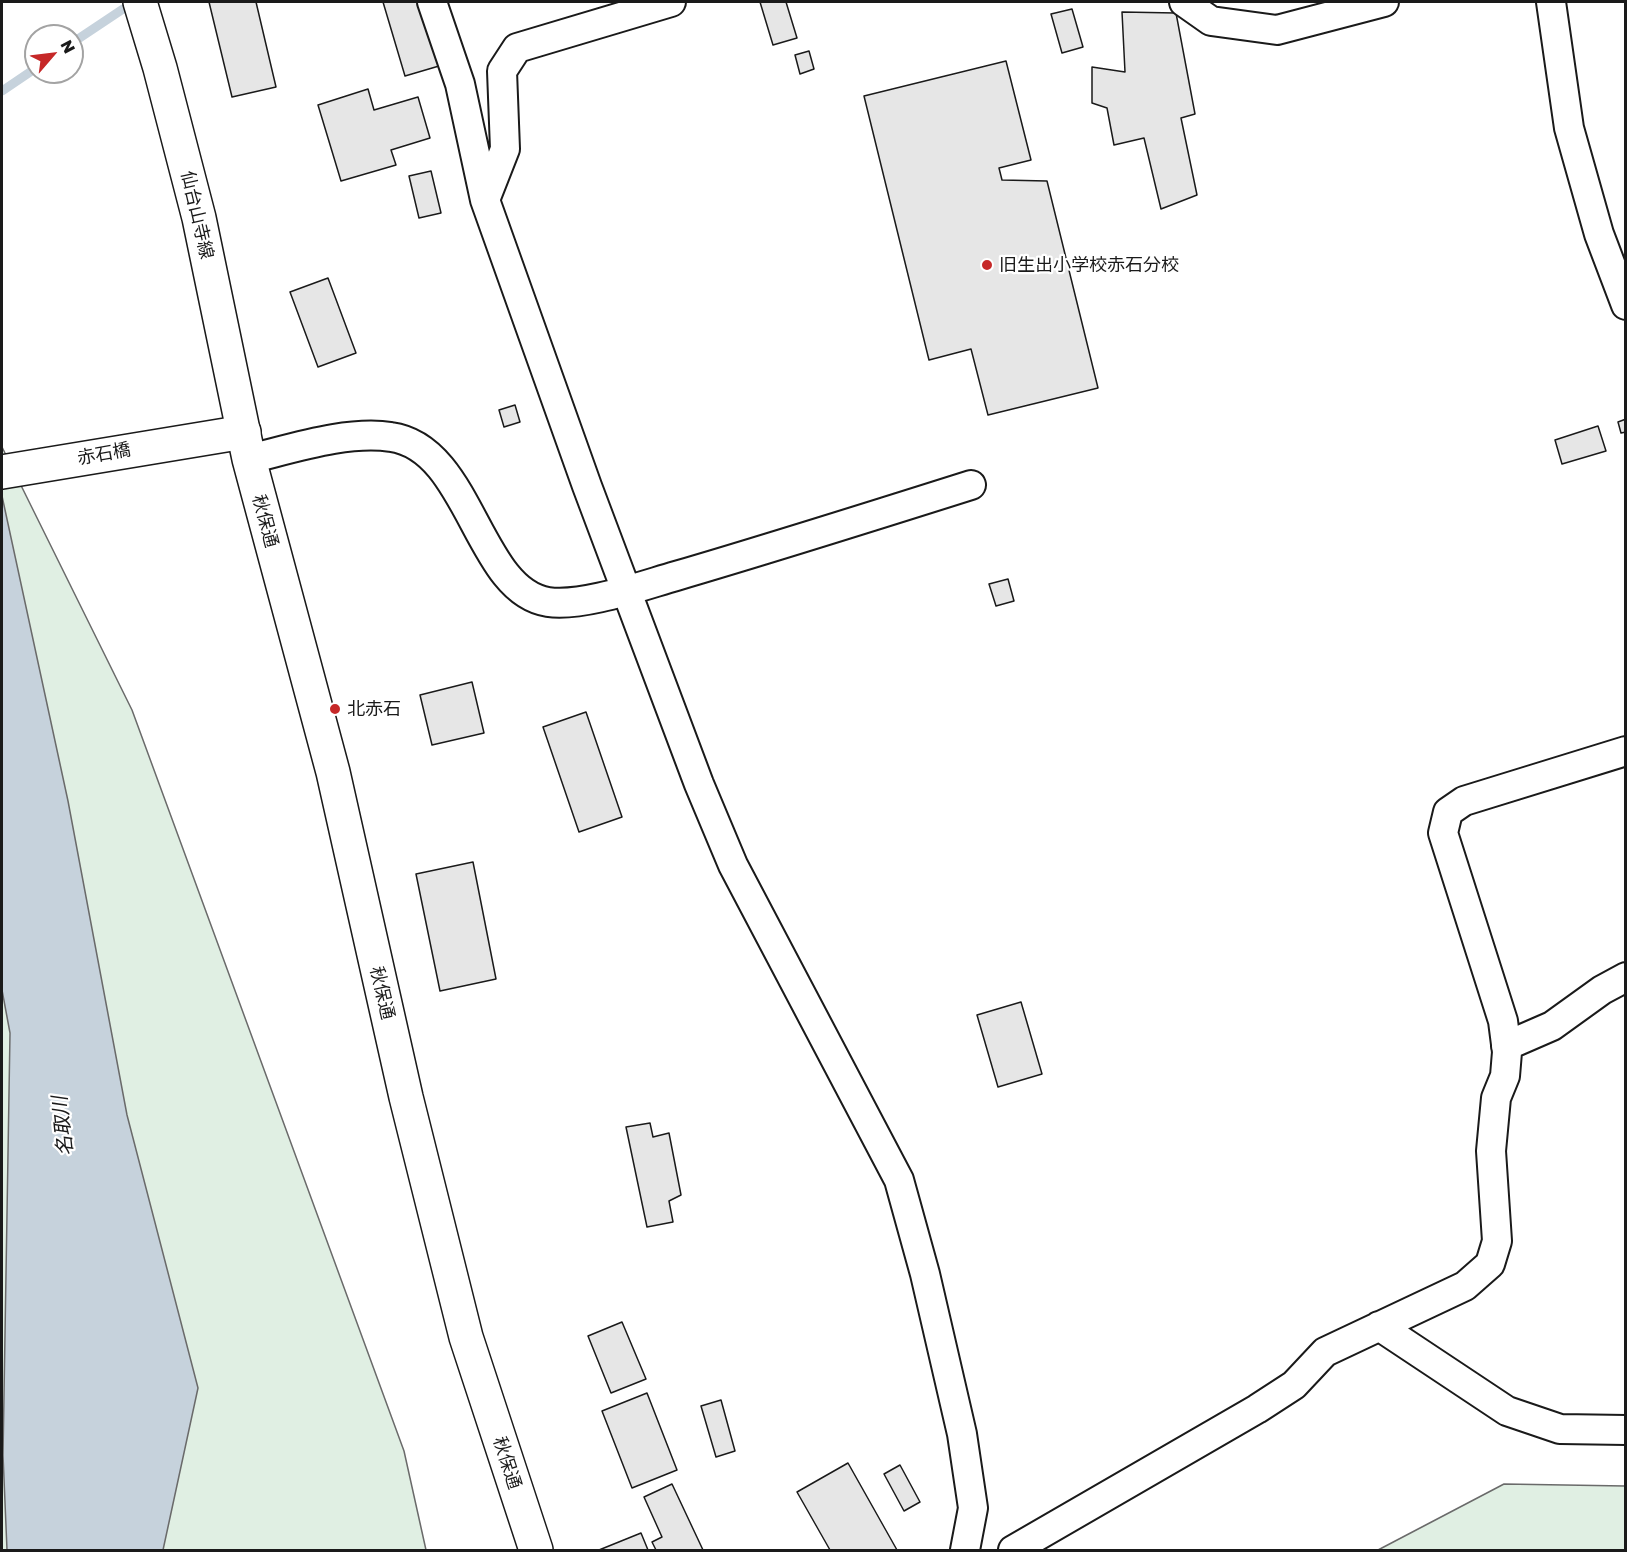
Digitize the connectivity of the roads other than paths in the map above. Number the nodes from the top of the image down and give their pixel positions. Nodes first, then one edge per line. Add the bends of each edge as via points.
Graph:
1 (432, 2) edge
2 (671, 2) edge
3 (1184, 2) edge
4 (1384, 2) edge
5 (1551, 2) edge
6 (145, 3) edge
7 (485, 200) junction
8 (1626, 305) edge
9 (246, 445) junction
10 (2, 472) edge
11 (971, 485) dead end
12 (626, 590) junction
13 (1626, 751) edge
14 (1626, 977) edge
15 (1506, 1046) junction
16 (1379, 1326) junction
17 (1626, 1430) edge
18 (536, 1551) edge
19 (965, 1551) edge
20 (1014, 1551) edge

1 - 7 street via 460,84
2 - 7 street via 517,48 502,70 505,149
3 - 4 street via 1211,21 1277,30
5 - 8 street via 1569,128 1599,234
6 - 9 main road, 仙台山寺線 via 199,218
7 - 12 street
9 - 10 main road, 赤石橋 via 207,437
9 - 12 street via 353,436 395,437 418,447 436,463 514,586 548,602 578,602
9 - 18 main road, 秋保通 via 333,772 406,1097 466,1337
11 - 12 street
12 - 19 street via 734,865 899,1180 963,1434 973,1508
13 - 15 street via 1464,801 1449,812 1443,833 1503,1021
14 - 15 street via 1552,1026
15 - 16 street via 1505,1076 1496,1098 1491,1151 1497,1241 1490,1264 1465,1286
16 - 17 street via 1507,1411 1560,1429
16 - 20 street via 1324,1352 1294,1385 1257,1409

